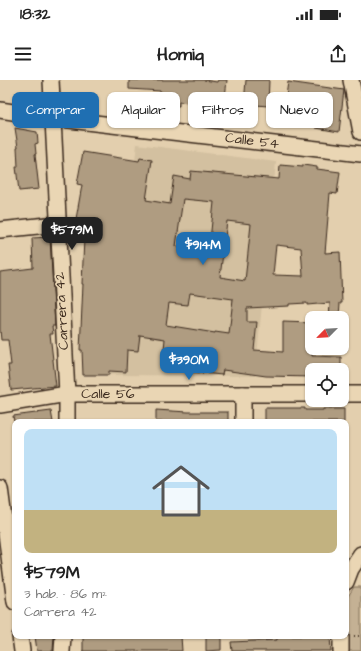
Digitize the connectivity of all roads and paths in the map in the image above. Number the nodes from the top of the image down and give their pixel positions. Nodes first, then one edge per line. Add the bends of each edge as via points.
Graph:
1 (51, 80) edge
2 (351, 80) edge
3 (51, 92) edge
4 (0, 110) edge
5 (12, 112) edge
6 (99, 123) edge
7 (52, 128) edge
8 (361, 132) edge
9 (361, 154) edge
10 (57, 224) junction
11 (0, 230) edge
12 (67, 394) junction
13 (243, 394) junction
14 (305, 394) edge
15 (349, 394) edge
16 (361, 394) edge
17 (0, 405) edge
18 (66, 419) edge
19 (243, 419) edge
20 (0, 488) edge
21 (361, 554) edge
22 (351, 572) edge
23 (9, 578) edge
24 (12, 590) edge
25 (20, 639) edge
26 (63, 639) edge
27 (341, 639) edge
28 (22, 651) edge
29 (62, 651) edge
30 (341, 651) edge

1 - 3 street, Carrera 42
2 - 8 street
4 - 5 street, Calle 54
6 - 9 street, Calle 54
7 - 10 street, Carrera 42
10 - 11 street
10 - 12 street, Carrera 42
12 - 13 street, Calle 56
12 - 17 street, Calle 56
12 - 18 street, Carrera 42
13 - 14 street, Calle 56
13 - 19 street
15 - 16 street
20 - 23 street
21 - 22 street
23 - 24 street
25 - 28 street
26 - 29 street
27 - 30 street

